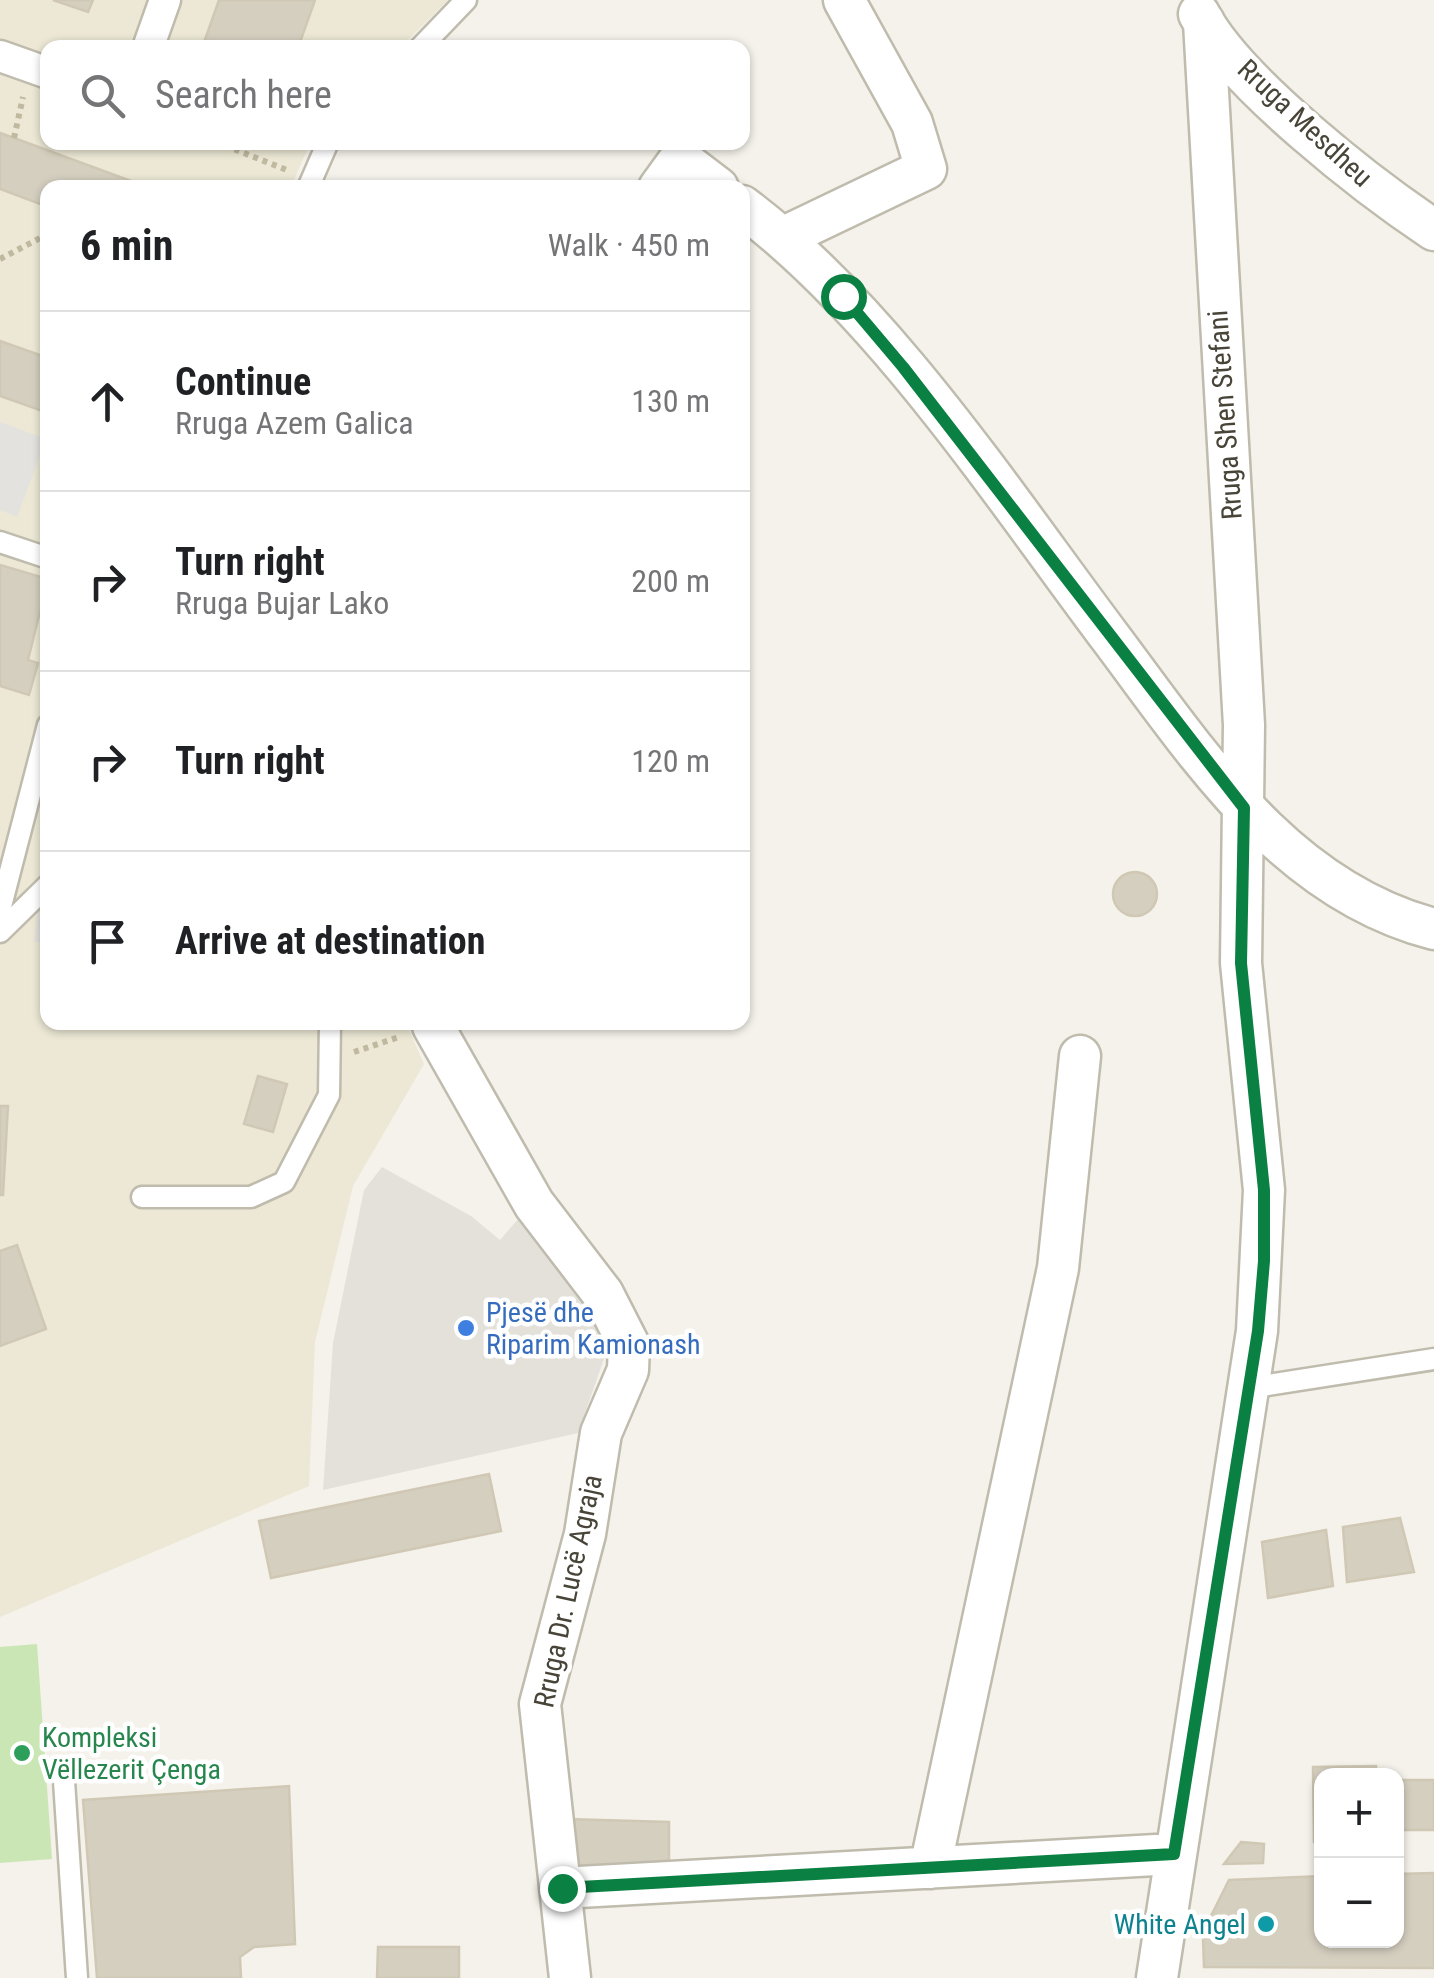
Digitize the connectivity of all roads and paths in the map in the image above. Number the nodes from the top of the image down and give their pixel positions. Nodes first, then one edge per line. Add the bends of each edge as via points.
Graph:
1 (165, 0) edge
2 (466, 0) edge
3 (844, 0) edge
4 (1198, 11) edge
5 (151, 40) edge
6 (428, 40) edge
7 (0, 56) edge
8 (38, 70) edge
9 (14, 138) dead end
10 (234, 150) edge
11 (325, 150) edge
12 (301, 180) edge
13 (312, 180) edge
14 (665, 180) edge
15 (708, 180) edge
16 (750, 212) edge
17 (1434, 230) edge
18 (784, 237) junction
19 (40, 238) edge
20 (0, 259) edge
21 (0, 542) edge
22 (40, 555) edge
23 (40, 756) edge
24 (1244, 808) junction
25 (40, 894) edge
26 (0, 910) edge
27 (1434, 929) edge
28 (0, 932) edge
29 (330, 1030) edge
30 (421, 1030) joint
31 (1080, 1056) dead end
32 (329, 1060) junction
33 (142, 1197) dead end
34 (1434, 1359) edge
35 (1249, 1388) junction
36 (64, 1780) dead end
37 (1174, 1854) junction
38 (930, 1868) junction
39 (562, 1888) junction
40 (78, 1978) edge
41 (570, 1978) edge
42 (1157, 1978) edge

1 - 5 street
2 - 6 lane
3 - 18 street via 912,123 926,169
4 - 17 street, Rruga Mesdheu via 1248,73 1318,141
4 - 24 street, Rruga Shen Stefani
7 - 8 street
8 - 9 path
10 - 12 path
11 - 13 lane
14 - 15 street via 680,159
16 - 18 street
18 - 24 street via 903,367
19 - 20 path
21 - 22 lane
23 - 26 lane
24 - 27 street via 1320,878 1361,903
24 - 35 street, Rruga Shen Stefani via 1241,963 1264,1208
25 - 28 lane
29 - 32 lane
30 - 32 path
30 - 39 street, Rruga Dr. Lucë Agraja via 534,1204 602,1294 629,1345 628,1370 601,1433 585,1534 540,1704
31 - 38 street via 1058,1268
32 - 33 lane via 329,1095 284,1182 251,1197
34 - 35 lane
35 - 37 street, Rruga Shen Stefani
36 - 40 lane
37 - 38 street
37 - 42 street, Rruga Shen Stefani
38 - 39 street
39 - 41 street, Rruga Dr. Lucë Agraja

